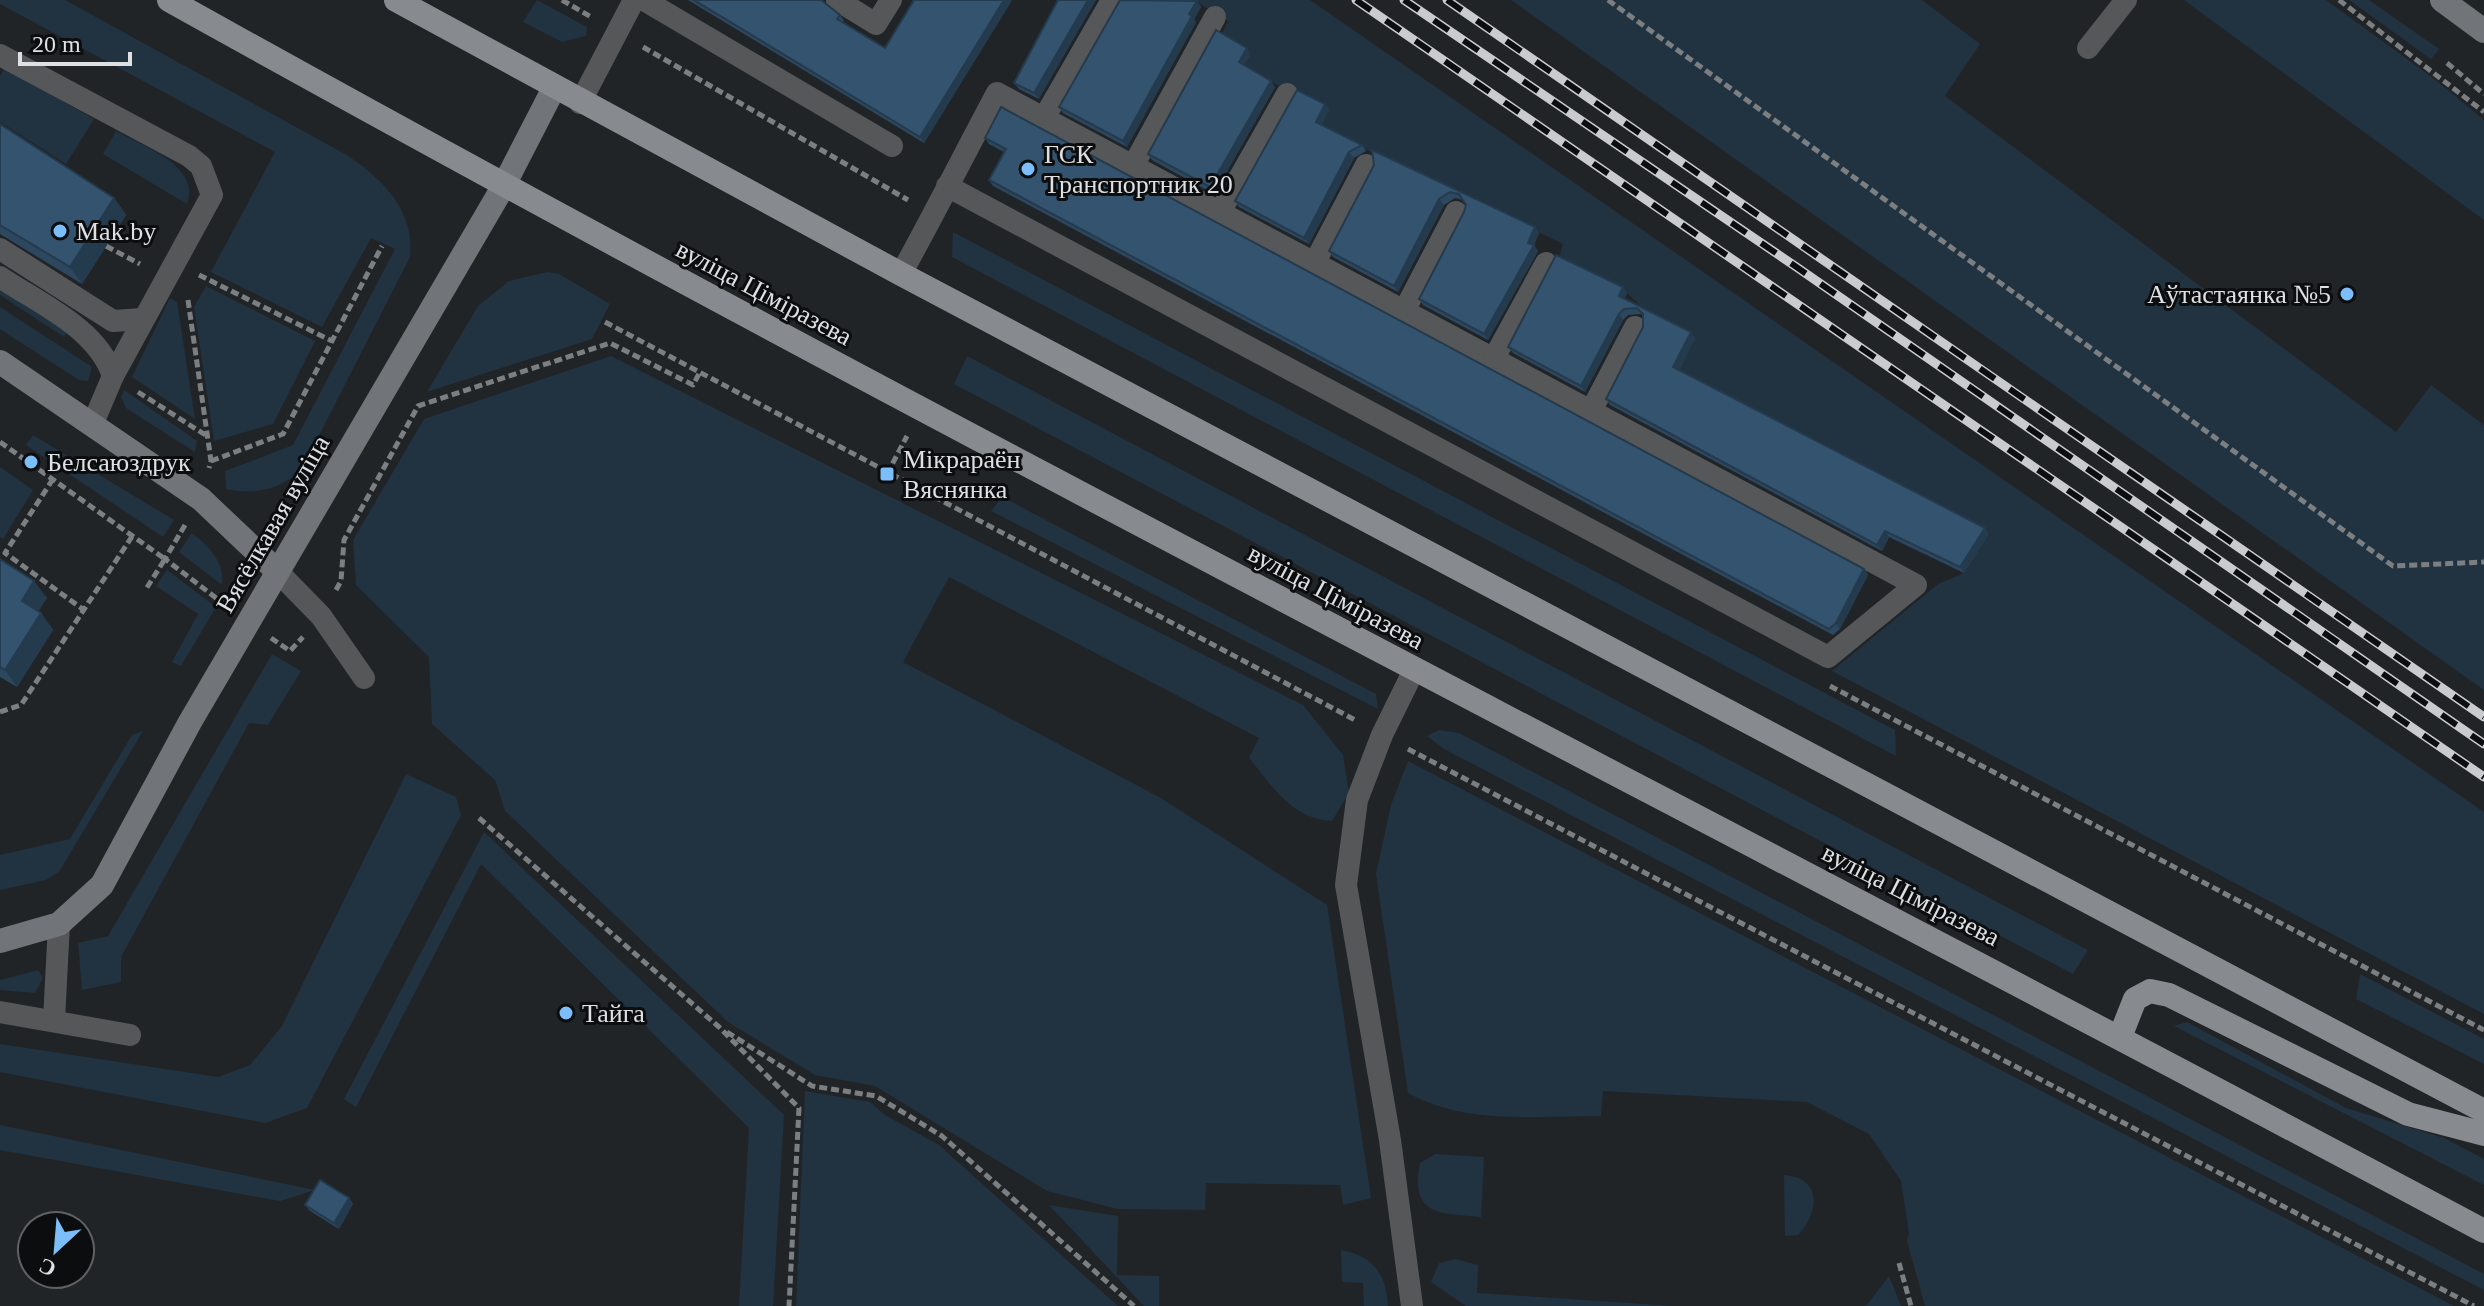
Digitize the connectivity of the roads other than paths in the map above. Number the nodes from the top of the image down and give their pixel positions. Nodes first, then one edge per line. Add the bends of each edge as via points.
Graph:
1 (169, 0) edge
2 (396, 0) edge
3 (634, 0) edge
4 (644, 0) edge
5 (837, 0) edge
6 (891, 0) edge
7 (1112, 0) edge
8 (2126, 0) edge
9 (2442, 0) edge
10 (1215, 17) dead end
11 (2484, 31) edge
12 (2088, 48) dead end
13 (0, 55) edge
14 (554, 88) junction
15 (1287, 94) dead end
16 (580, 103) junction
17 (1044, 118) junction
18 (892, 146) dead end
19 (1366, 165) dead end
20 (1133, 166) junction
21 (947, 186) junction
22 (503, 187) junction
23 (1220, 212) junction
24 (1456, 212) dead end
25 (0, 249) edge
26 (1315, 262) junction
27 (1546, 263) dead end
28 (901, 274) junction
29 (0, 277) edge
30 (1404, 311) junction
31 (143, 319) junction
32 (1635, 327) dead end
33 (1494, 358) junction
34 (0, 362) edge
35 (113, 376) junction
36 (1591, 411) junction
37 (93, 423) junction
38 (277, 571) junction
39 (1414, 670) junction
40 (364, 678) dead end
41 (59, 924) junction
42 (0, 941) edge
43 (0, 1012) edge
44 (54, 1020) junction
45 (130, 1035) dead end
46 (2120, 1037) junction
47 (2484, 1111) edge
48 (2484, 1134) edge
49 (2484, 1231) edge
50 (1412, 1306) edge

1 - 22 main road, вуліца Ціміразева
2 - 14 main road
3 - 16 lane
4 - 18 lane
5 - 6 lane via 876,24
7 - 17 lane
8 - 12 lane
9 - 11 street
10 - 20 lane
13 - 31 lane via 201,166 212,195
14 - 16 main road
14 - 22 street, Вясёлкавая вуліца
15 - 23 lane
16 - 28 main road
17 - 20 lane
17 - 21 lane via 997,93
19 - 26 lane
20 - 23 lane
21 - 28 lane
21 - 36 lane via 1828,657 1916,585
22 - 38 street, Вясёлкавая вуліца
22 - 39 main road, вуліца Ціміразева
23 - 26 lane
24 - 30 lane
25 - 31 lane via 113,321
26 - 30 lane
27 - 33 lane
28 - 47 main road
29 - 35 lane via 88,335 108,359
30 - 33 lane
31 - 35 lane
32 - 36 lane
33 - 36 lane
34 - 37 street
35 - 37 lane
37 - 38 street via 201,499
38 - 40 lane via 321,616
38 - 41 street, Вясёлкавая вуліца via 102,885
39 - 46 main road, вуліца Ціміразева
39 - 50 lane via 1357,800 1346,885
41 - 42 street, Вясёлкавая вуліца
41 - 44 lane
43 - 44 lane
44 - 45 lane
46 - 48 main road via 2135,999 2150,991 2169,995 2408,1114
46 - 49 main road, вуліца Ціміразева

